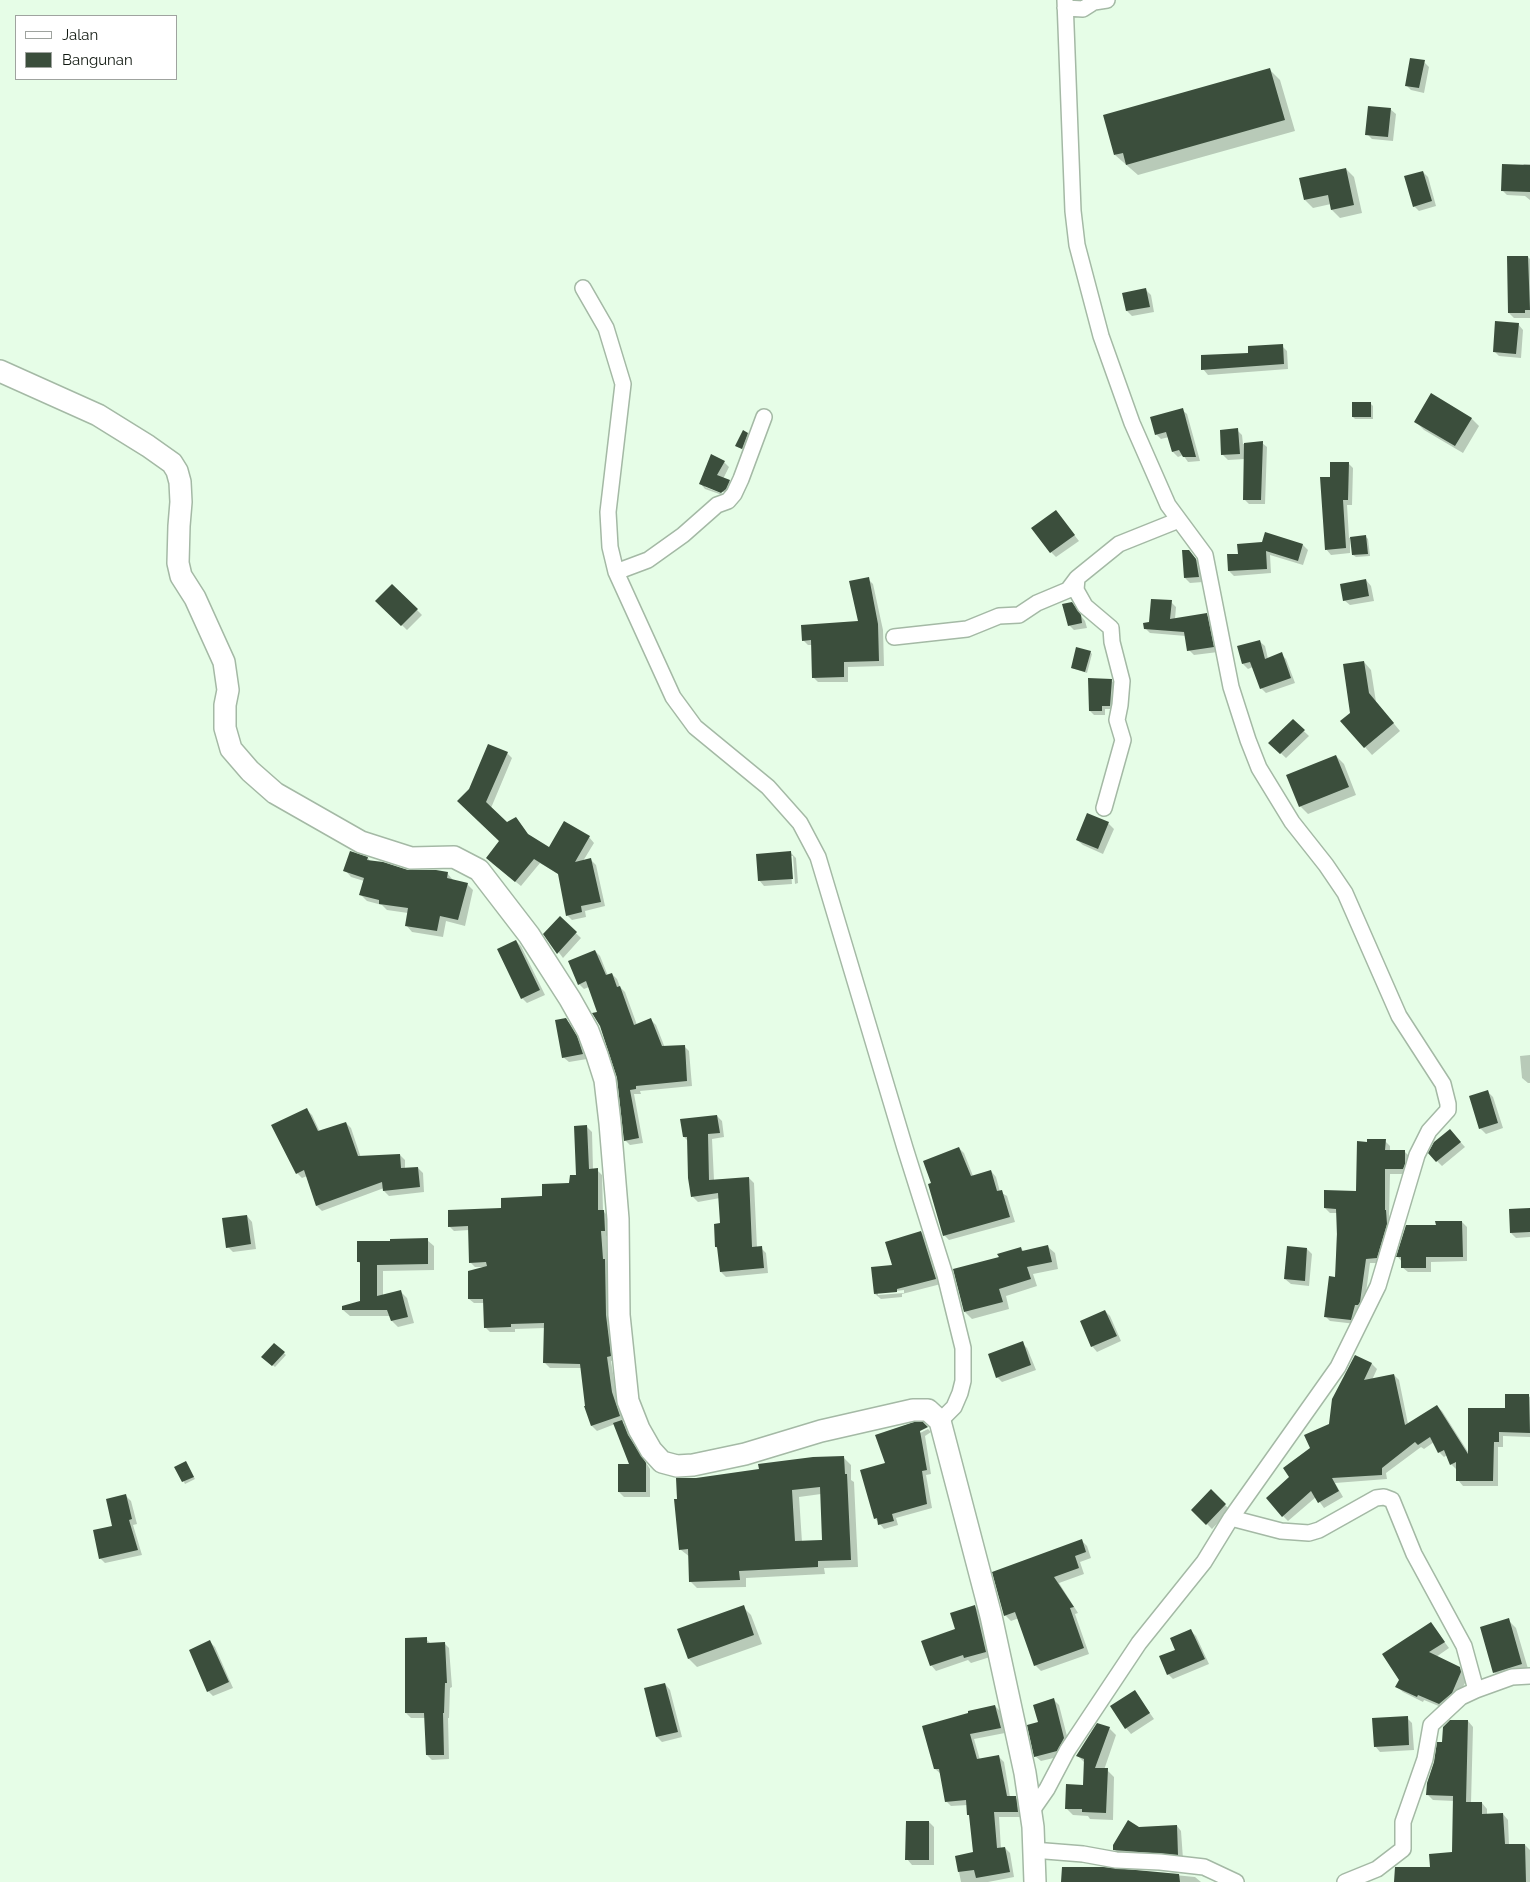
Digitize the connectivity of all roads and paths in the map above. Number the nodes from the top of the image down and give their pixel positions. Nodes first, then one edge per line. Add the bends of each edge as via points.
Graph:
1 (1106, 0) edge
2 (1065, 4) edge
3 (583, 288) dead end
4 (0, 371) edge
5 (764, 417) dead end
6 (1179, 520) junction
7 (616, 572) junction
8 (1077, 578) junction
9 (894, 637) dead end
10 (1104, 808) dead end
11 (940, 1421) junction
12 (1231, 1518) junction
13 (1530, 1676) edge
14 (1476, 1690) junction
15 (1031, 1812) junction
16 (1034, 1850) junction
17 (1035, 1882) edge
18 (1236, 1882) edge
19 (1346, 1882) edge

1 - 2 street via 1083,8
2 - 6 street via 1077,245 1101,336 1132,423 1168,506
3 - 7 street via 606,328 623,384 608,512 610,547
4 - 11 street via 98,415 172,463 177,471 181,502 178,563 181,576 195,598 224,662 228,690 225,728 231,749 250,771 275,793 361,842 411,858 454,856 478,870 529,935 570,999 588,1031 605,1080 618,1219 620,1315 628,1401 651,1450 662,1462 677,1466 693,1465 913,1410 928,1410
5 - 7 street via 741,479 728,501 717,506 648,560
6 - 8 street via 1119,544
6 - 12 street via 1205,555 1231,687 1259,768 1292,822 1345,893 1399,1016 1443,1084 1448,1104 1448,1110 1430,1130 1417,1156 1378,1286 1338,1367
7 - 11 street via 673,697 694,727 768,787 800,823 818,857 945,1275 963,1348 960,1393 954,1407
8 - 9 street via 1068,590 1037,603 1019,615 999,616 967,629
8 - 10 street via 1076,590 1085,606 1111,628 1122,682 1117,720 1123,740
11 - 15 street via 990,1616 1026,1773
12 - 14 street via 1281,1531 1309,1533 1376,1498 1392,1500 1414,1554 1464,1646
12 - 15 street via 1204,1562 1139,1643 1067,1751
13 - 14 street via 1512,1677
14 - 19 street via 1461,1697 1431,1725 1425,1759 1402,1822 1402,1849 1377,1869
15 - 16 street
16 - 17 street
16 - 18 street via 1204,1867

